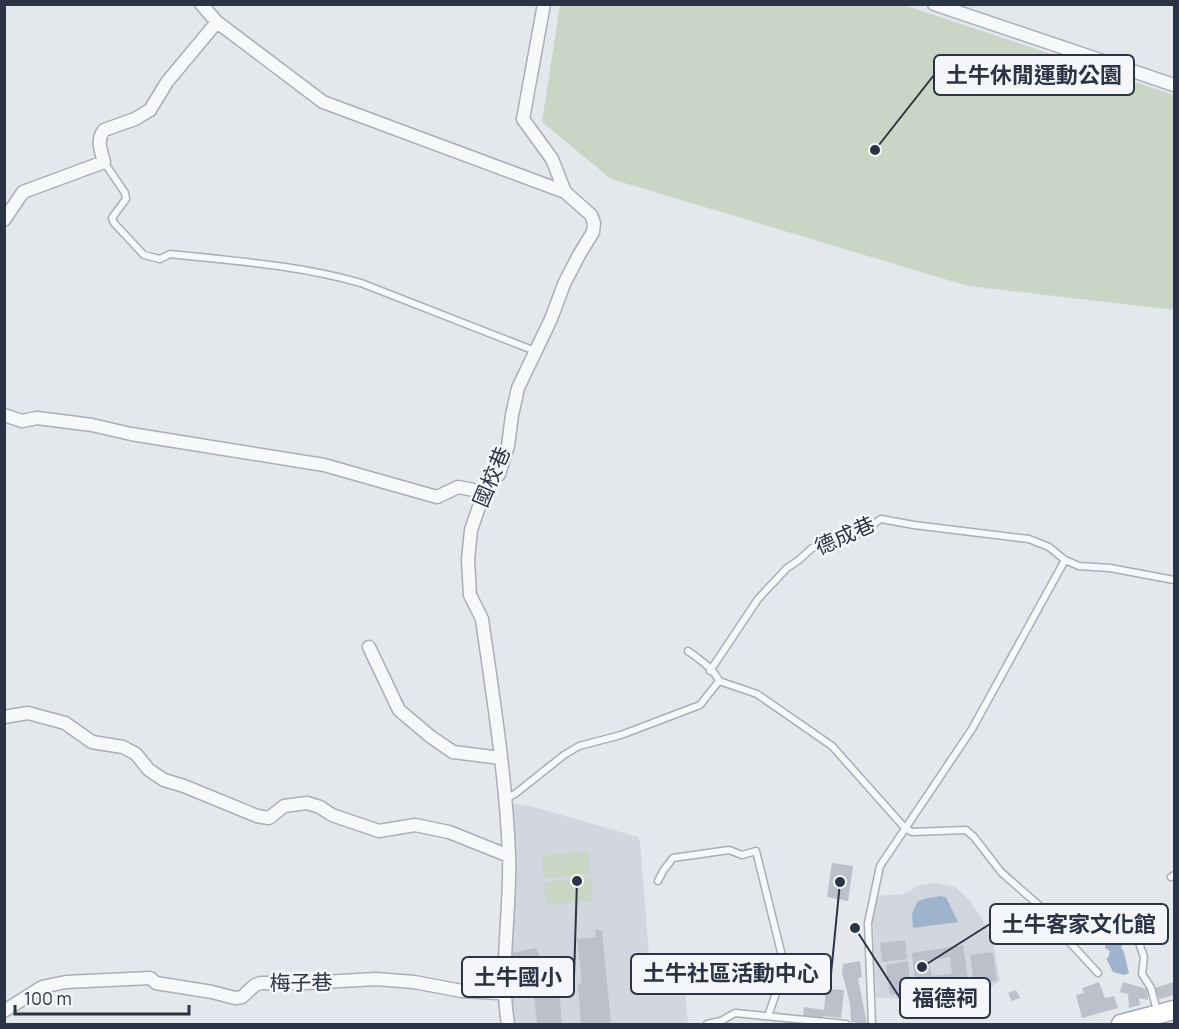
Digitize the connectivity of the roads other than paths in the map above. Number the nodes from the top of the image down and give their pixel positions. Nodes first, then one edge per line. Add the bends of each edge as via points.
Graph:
1 (201, 4) edge
2 (544, 4) edge
3 (934, 4) edge
4 (217, 22) junction
5 (1174, 85) edge
6 (104, 162) junction
7 (565, 192) junction
8 (4, 220) edge
9 (535, 351) junction
10 (4, 416) edge
11 (483, 492) junction
12 (1065, 560) junction
13 (1174, 580) edge
14 (369, 647) dead end
15 (688, 651) dead end
16 (710, 671) junction
17 (719, 681) junction
18 (4, 717) edge
19 (501, 758) junction
20 (506, 798) junction
21 (905, 828) junction
22 (509, 856) junction
23 (658, 881) dead end
24 (1139, 943) dead end
25 (1098, 973) dead end
26 (503, 995) junction
27 (4, 1011) edge
28 (1166, 1012) edge
29 (768, 1016) junction
30 (508, 1024) edge
31 (707, 1024) edge
32 (846, 1024) edge
33 (872, 1024) edge
34 (1121, 1024) edge

1 - 4 street
2 - 7 street, 國校巷 via 523,119 552,159
3 - 5 street
4 - 6 street via 167,82 150,111 100,134
4 - 7 street via 323,102
6 - 8 street via 23,192
6 - 9 lane via 125,192 126,199 112,218 144,255 277,265 335,275
7 - 9 street, 國校巷 via 591,215 593,232 569,274
9 - 11 street, 國校巷 via 518,388 508,446 498,474
10 - 11 street via 22,422 37,418 92,425 324,465 437,496 458,487
11 - 19 street, 國校巷 via 471,530 470,595 482,619
12 - 13 lane, 德成巷 via 1079,566
12 - 16 lane, 德成巷 via 1049,547 1029,539 881,519 853,537 812,548 787,568 758,599
12 - 21 lane via 972,729
14 - 19 street via 399,710 431,737 453,752
15 - 16 lane
16 - 17 lane
17 - 20 lane via 700,705 621,735 579,746
17 - 21 lane via 757,694 832,746
18 - 22 street via 28,713 65,723 92,742 123,747 164,780 257,816 269,818 284,806 307,803 379,831 415,825 450,832
19 - 20 street, 國校巷
20 - 22 street, 國校巷
21 - 25 lane via 912,832 966,830
21 - 33 lane via 880,866 868,923
22 - 26 street, 國校巷
23 - 29 lane via 673,858 729,850 742,855 756,851 781,952 779,985
24 - 28 lane via 1144,957 1142,974
26 - 27 street, 梅子巷 via 376,979 261,983 235,998 156,983 150,978 42,987
26 - 30 street, 國校巷
28 - 34 main road
29 - 31 lane via 735,1013
29 - 32 lane

